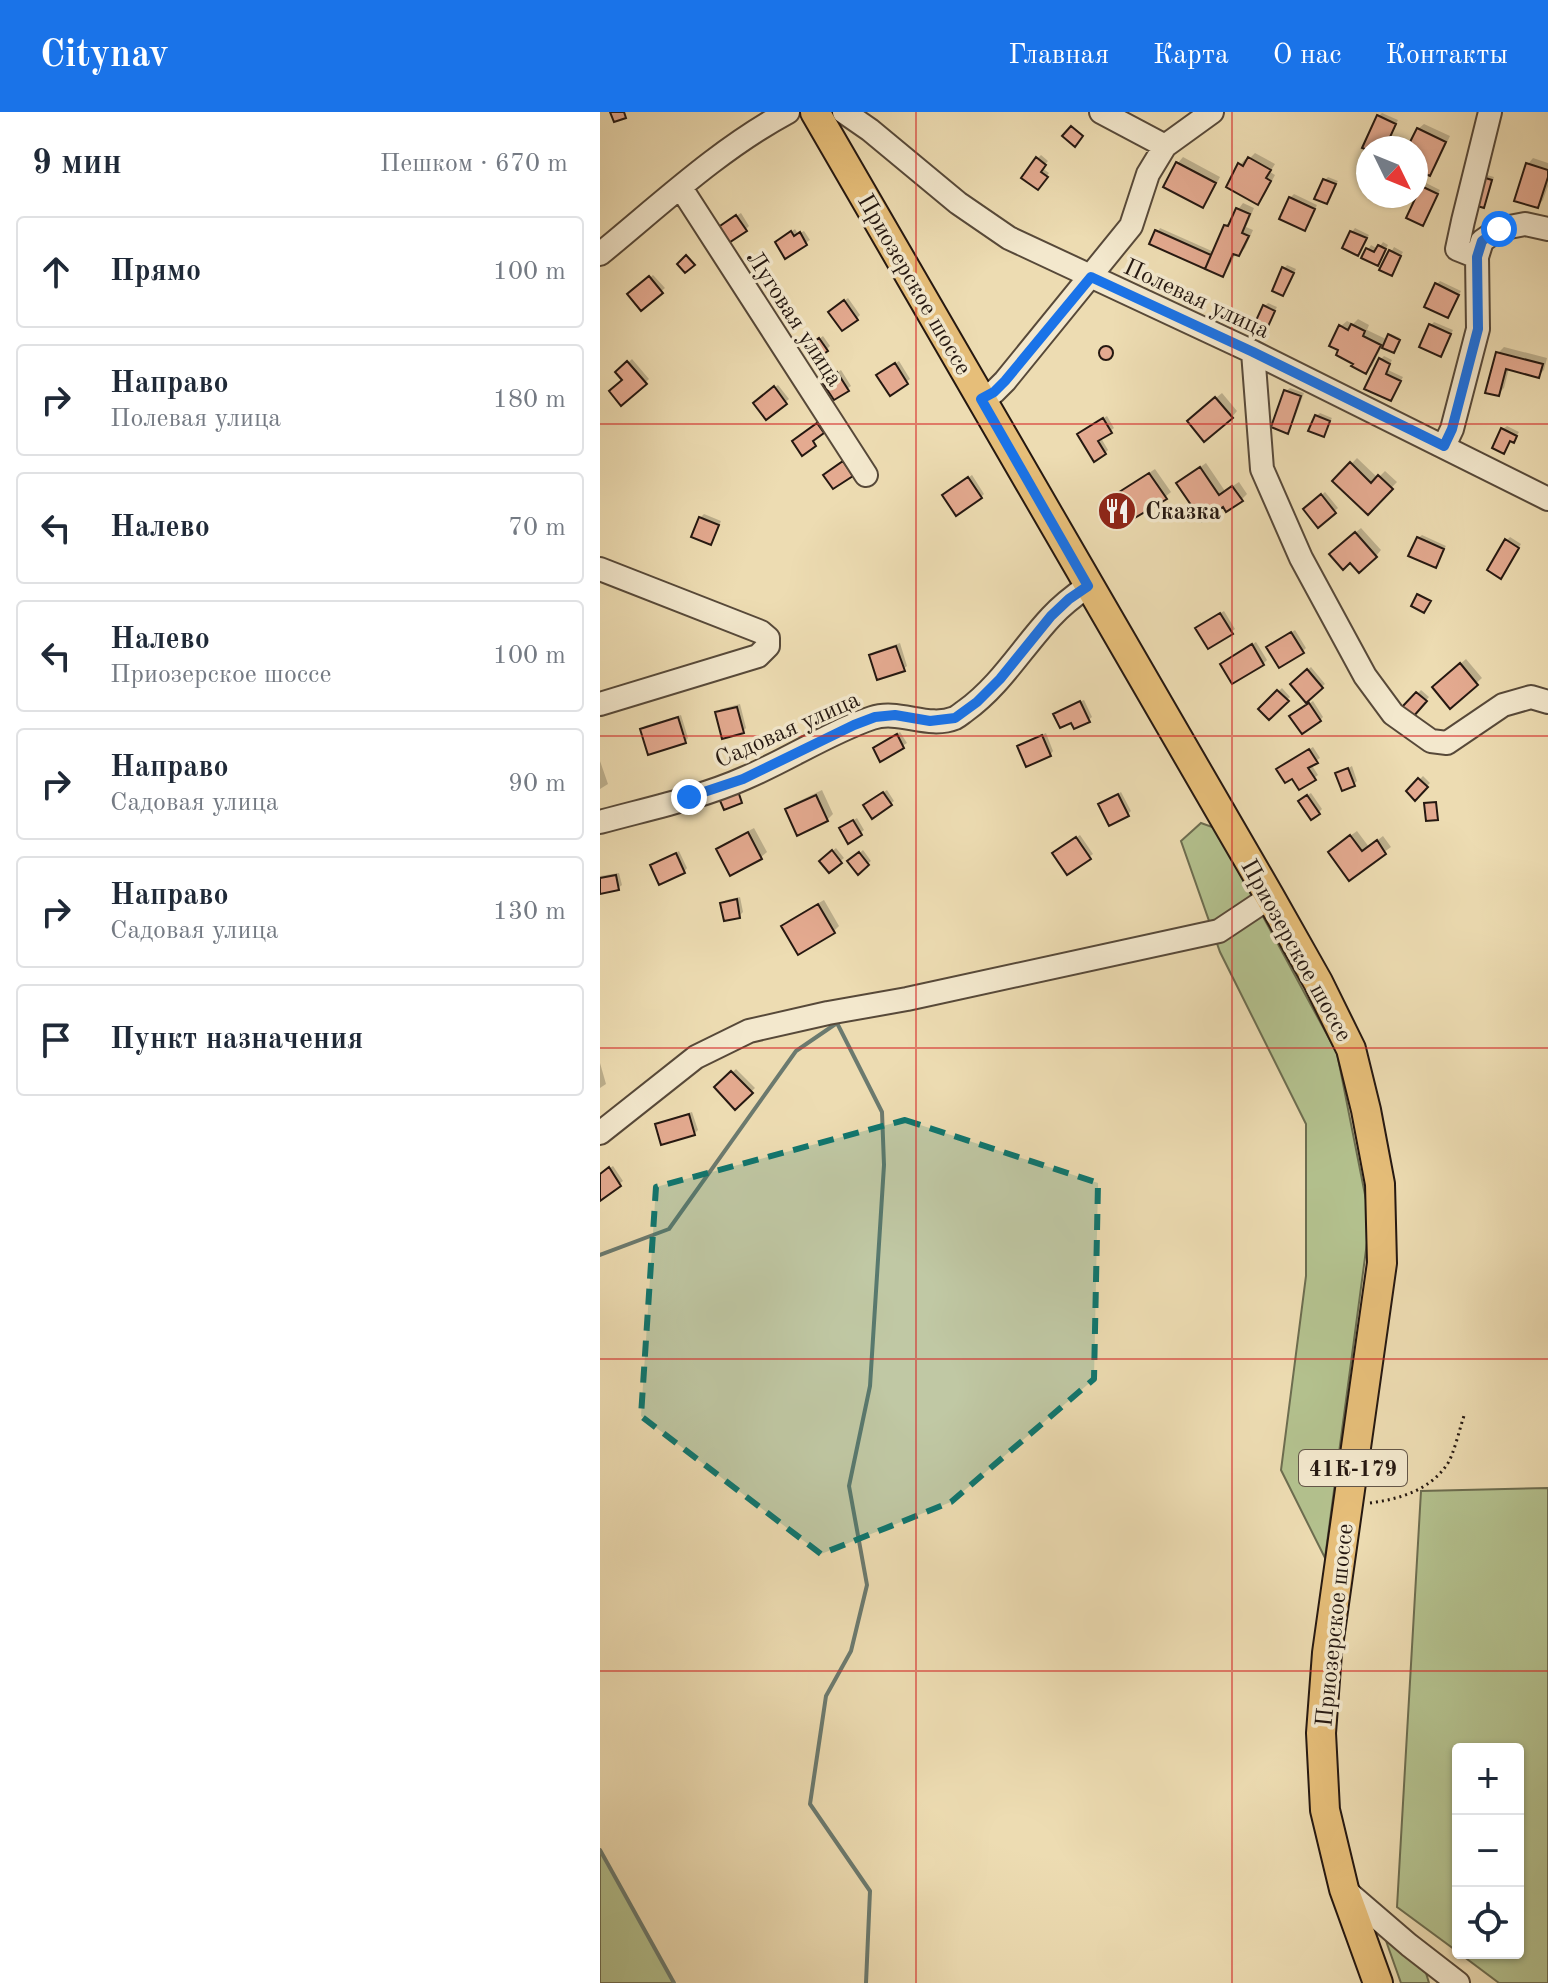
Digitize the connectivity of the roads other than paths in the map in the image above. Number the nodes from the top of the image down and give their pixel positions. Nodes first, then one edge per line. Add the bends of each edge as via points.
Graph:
1 (788, 112) edge
2 (815, 112) edge
3 (844, 112) edge
4 (1101, 112) edge
5 (1212, 112) edge
6 (1490, 112) edge
7 (1165, 146) junction
8 (681, 188) junction
9 (1548, 229) edge
10 (600, 254) edge
11 (1477, 257) junction
12 (1091, 277) junction
13 (1253, 352) junction
14 (981, 399) junction
15 (1444, 446) junction
16 (866, 475) dead end
17 (1548, 499) edge
18 (600, 569) edge
19 (1088, 586) junction
20 (1548, 702) edge
21 (600, 704) edge
22 (600, 822) edge
23 (1270, 897) junction
24 (600, 1133) edge
25 (1344, 1889) junction
26 (1378, 1983) edge
27 (1458, 1983) edge

1 - 8 street
2 - 14 main road, Приозерское шоссе / 41К-179
3 - 12 street, Полевая улица via 1009,238
4 - 7 street
5 - 7 street
6 - 11 street via 1457,249
7 - 12 street via 1148,174 1131,226
8 - 10 street
8 - 16 street, Луговая улица
9 - 11 street via 1525,224 1499,229 1482,241
11 - 15 street via 1478,329
12 - 13 street, Полевая улица
12 - 14 street via 1005,381
13 - 15 street, Полевая улица
13 - 20 street via 1262,469 1301,558 1365,676 1393,714 1431,741 1447,743 1503,705 1531,697
14 - 19 main road, Приозерское шоссе / 41К-179
15 - 17 street, Полевая улица
18 - 21 street via 768,638 758,656
19 - 22 street, Садовая улица via 1051,616 1000,679 955,718 875,717 743,779
19 - 23 main road, Приозерское шоссе / 41К-179
23 - 24 street via 1219,931 749,1031 696,1057
23 - 25 main road, Приозерское шоссе / 41К-179 via 1351,1049 1380,1184 1382,1263 1327,1653 1321,1733 1325,1810
25 - 26 main road, Приозерское шоссе / 41К-179
25 - 27 street

